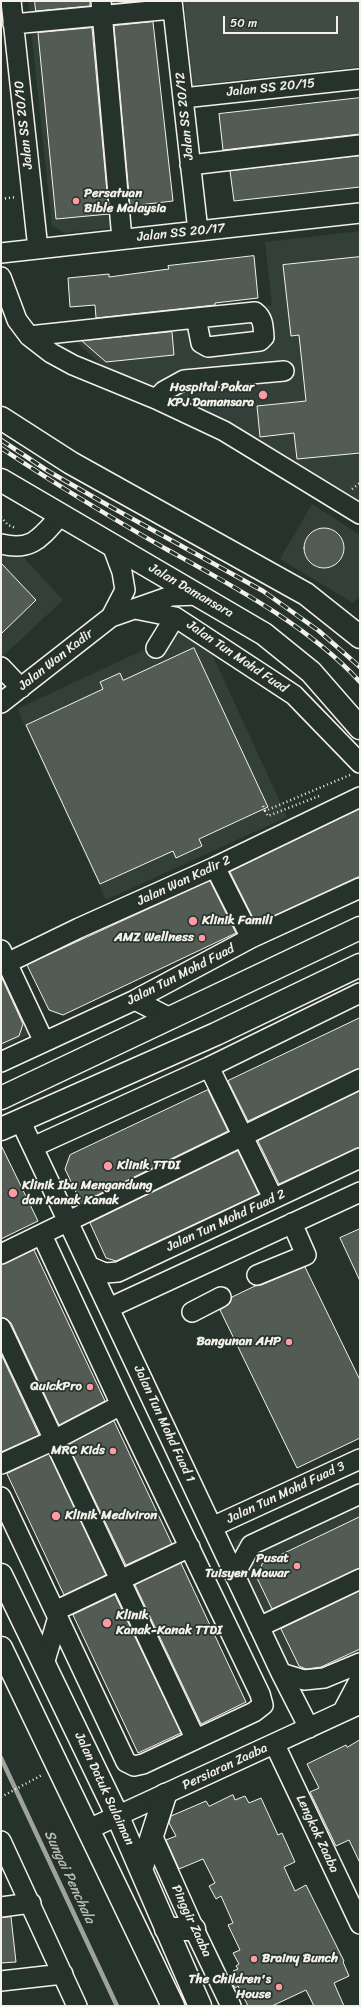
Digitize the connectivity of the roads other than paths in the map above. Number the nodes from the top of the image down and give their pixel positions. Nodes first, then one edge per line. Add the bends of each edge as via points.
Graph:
1 (11, 1) edge
2 (172, 5) edge
3 (101, 8) edge
4 (10, 33) edge
5 (360, 80) edge
6 (183, 98) junction
7 (360, 145) edge
8 (190, 165) junction
9 (360, 213) edge
10 (198, 231) junction
11 (122, 239) junction
12 (38, 249) junction
13 (1, 253) edge
14 (1, 277) edge
15 (196, 318) dead end
16 (29, 336) junction
17 (284, 371) dead end
18 (156, 399) junction
19 (1, 418) edge
20 (1, 480) edge
21 (360, 514) edge
22 (60, 516) junction
23 (1, 544) edge
24 (112, 545) junction
25 (198, 595) junction
26 (135, 609) junction
27 (111, 617) junction
28 (176, 617) junction
29 (360, 637) edge
30 (156, 648) dead end
31 (1, 667) edge
32 (21, 688) junction
33 (1, 703) edge
34 (360, 728) edge
35 (360, 763) edge
36 (360, 797) edge
37 (215, 867) junction
38 (360, 888) edge
39 (360, 928) edge
40 (251, 938) junction
41 (4, 957) edge
42 (355, 967) edge
43 (360, 993) edge
44 (135, 1000) junction
45 (170, 1018) junction
46 (44, 1042) junction
47 (1, 1062) edge
48 (209, 1067) junction
49 (360, 1079) edge
50 (1, 1098) edge
51 (11, 1117) edge
52 (1, 1129) edge
53 (244, 1136) junction
54 (35, 1146) junction
55 (360, 1158) edge
56 (310, 1181) junction
57 (360, 1192) edge
58 (274, 1198) junction
59 (323, 1209) junction
60 (238, 1215) junction
61 (68, 1220) junction
62 (292, 1223) junction
63 (42, 1235) junction
64 (250, 1242) junction
65 (1, 1254) edge
66 (91, 1267) junction
67 (257, 1275) dead end
68 (221, 1297) dead end
69 (109, 1308) junction
70 (192, 1312) dead end
71 (1, 1328) edge
72 (121, 1405) junction
73 (54, 1440) junction
74 (360, 1459) edge
75 (1, 1464) edge
76 (187, 1472) junction
77 (160, 1485) junction
78 (360, 1494) edge
79 (1, 1497) edge
80 (212, 1527) junction
81 (190, 1547) junction
82 (234, 1574) junction
83 (1, 1575) edge
84 (360, 1579) edge
85 (120, 1580) junction
86 (56, 1614) junction
87 (259, 1627) junction
88 (1, 1648) edge
89 (360, 1663) edge
90 (44, 1664) junction
91 (281, 1673) junction
92 (360, 1679) edge
93 (352, 1707) edge
94 (309, 1728) junction
95 (195, 1738) junction
96 (274, 1745) junction
97 (165, 1795) junction
98 (118, 1817) junction
99 (89, 1829) junction
100 (152, 1835) junction
101 (1, 1841) edge
102 (141, 1870) junction
103 (31, 1904) junction
104 (1, 1907) edge
105 (360, 1924) edge
106 (194, 1928) junction
107 (166, 1929) junction
108 (63, 1974) junction
109 (1, 1981) edge
110 (77, 2006) edge
111 (172, 2006) edge
112 (200, 2006) edge
113 (231, 2006) edge

1 - 4 street, Jalan SS 20/10
2 - 3 street
2 - 6 street, Jalan SS 20/12
3 - 4 street
3 - 11 street
4 - 12 street, Jalan SS 20/10
5 - 6 street, Jalan SS 20/15
6 - 8 street, Jalan SS 20/12
7 - 8 street
8 - 10 street, Jalan SS 20/12
9 - 10 street, Jalan SS 20/17
10 - 11 street, Jalan SS 20/17
11 - 12 street, Jalan SS 20/17
12 - 13 street, Jalan SS 20/17
14 - 16 street via 17,320
15 - 16 street
16 - 18 street via 51,353 73,365
17 - 18 street via 184,380 164,391
18 - 21 street via 224,431
19 - 29 main road via 71,463 306,594
20 - 22 main road, Jalan Damansara
22 - 23 street via 38,541 14,547
22 - 24 main road, Jalan Damansara
24 - 25 main road, Jalan Damansara
24 - 27 street, Jalan Wan Kadir via 122,572 125,590
25 - 26 street, Jalan Wan Kadir via 171,596
25 - 34 main road, Jalan Damansara via 264,634 311,672
26 - 27 street, Jalan Wan Kadir
26 - 28 street, Jalan Tun Mohd Fuad
27 - 32 street, Jalan Wan Kadir
28 - 30 street
28 - 35 street, Jalan Tun Mohd Fuad via 294,695
31 - 32 street
32 - 33 street, Jalan Wan Kadir
36 - 37 street, Jalan Wan Kadir 2
37 - 40 street
37 - 41 street, Jalan Wan Kadir 2 via 79,928
38 - 40 street, Jalan Tun Mohd Fuad
39 - 45 main road
40 - 44 street, Jalan Tun Mohd Fuad
41 - 46 street
42 - 43 street
42 - 51 main road via 216,1034
43 - 48 street
44 - 45 street
44 - 46 street, Jalan Tun Mohd Fuad
45 - 50 main road
46 - 47 street, Jalan Tun Mohd Fuad
48 - 53 street
48 - 54 street
49 - 53 street
51 - 52 main road
51 - 54 street, Jalan Tun Mohd Fuad 1
53 - 58 street
53 - 61 street
54 - 61 street, Jalan Tun Mohd Fuad 1
55 - 56 street, Jalan Tun Mohd Fuad 2
56 - 58 street, Jalan Tun Mohd Fuad 2
56 - 59 street
57 - 59 street
58 - 60 street, Jalan Tun Mohd Fuad 2
59 - 62 street
60 - 64 street
60 - 66 street, Jalan Tun Mohd Fuad 2 via 118,1272 105,1273
61 - 63 street
61 - 66 street, Jalan Tun Mohd Fuad 1
62 - 64 street
62 - 67 street via 306,1254
63 - 65 street
63 - 72 street
64 - 69 street
66 - 69 street, Jalan Tun Mohd Fuad 1
68 - 70 street
69 - 76 street, Jalan Tun Mohd Fuad 1
71 - 73 street
72 - 73 street
72 - 77 street
73 - 75 street
73 - 85 street
74 - 80 street, Jalan Tun Mohd Fuad 3
76 - 77 street
76 - 80 street, Jalan Tun Mohd Fuad 1
77 - 81 street
78 - 82 street via 252,1545
79 - 86 street
80 - 82 street, Jalan Tun Mohd Fuad 1
81 - 85 street
81 - 95 street via 263,1705 254,1712
82 - 87 street, Jalan Tun Mohd Fuad 1
83 - 90 main road, Jalan Datuk Sulaiman
84 - 87 street
85 - 86 street
85 - 95 street
86 - 90 street
86 - 95 street via 126,1762 134,1766 143,1764
87 - 91 street, Jalan Tun Mohd Fuad 1
88 - 99 main road
89 - 91 street via 324,1678 304,1680
90 - 98 main road, Jalan Datuk Sulaiman
91 - 94 street, Jalan Tun Mohd Fuad 1
92 - 93 street
93 - 94 street, Persiaran Zaaba
94 - 96 street, Persiaran Zaaba
96 - 97 street, Persiaran Zaaba
96 - 105 street, Lengkok Zaaba
97 - 98 street, Persiaran Zaaba
97 - 100 main road
98 - 99 street, Persiaran Zaaba
98 - 102 main road, Jalan Datuk Sulaiman
99 - 111 main road
100 - 102 main road
100 - 106 street, Pinggir Zaaba
101 - 103 street
102 - 107 main road, Jalan Datuk Sulaiman
103 - 104 street
103 - 108 street
106 - 107 main road
106 - 113 street, Pinggir Zaaba
107 - 112 main road, Jalan Datuk Sulaiman
108 - 109 street
108 - 110 street

